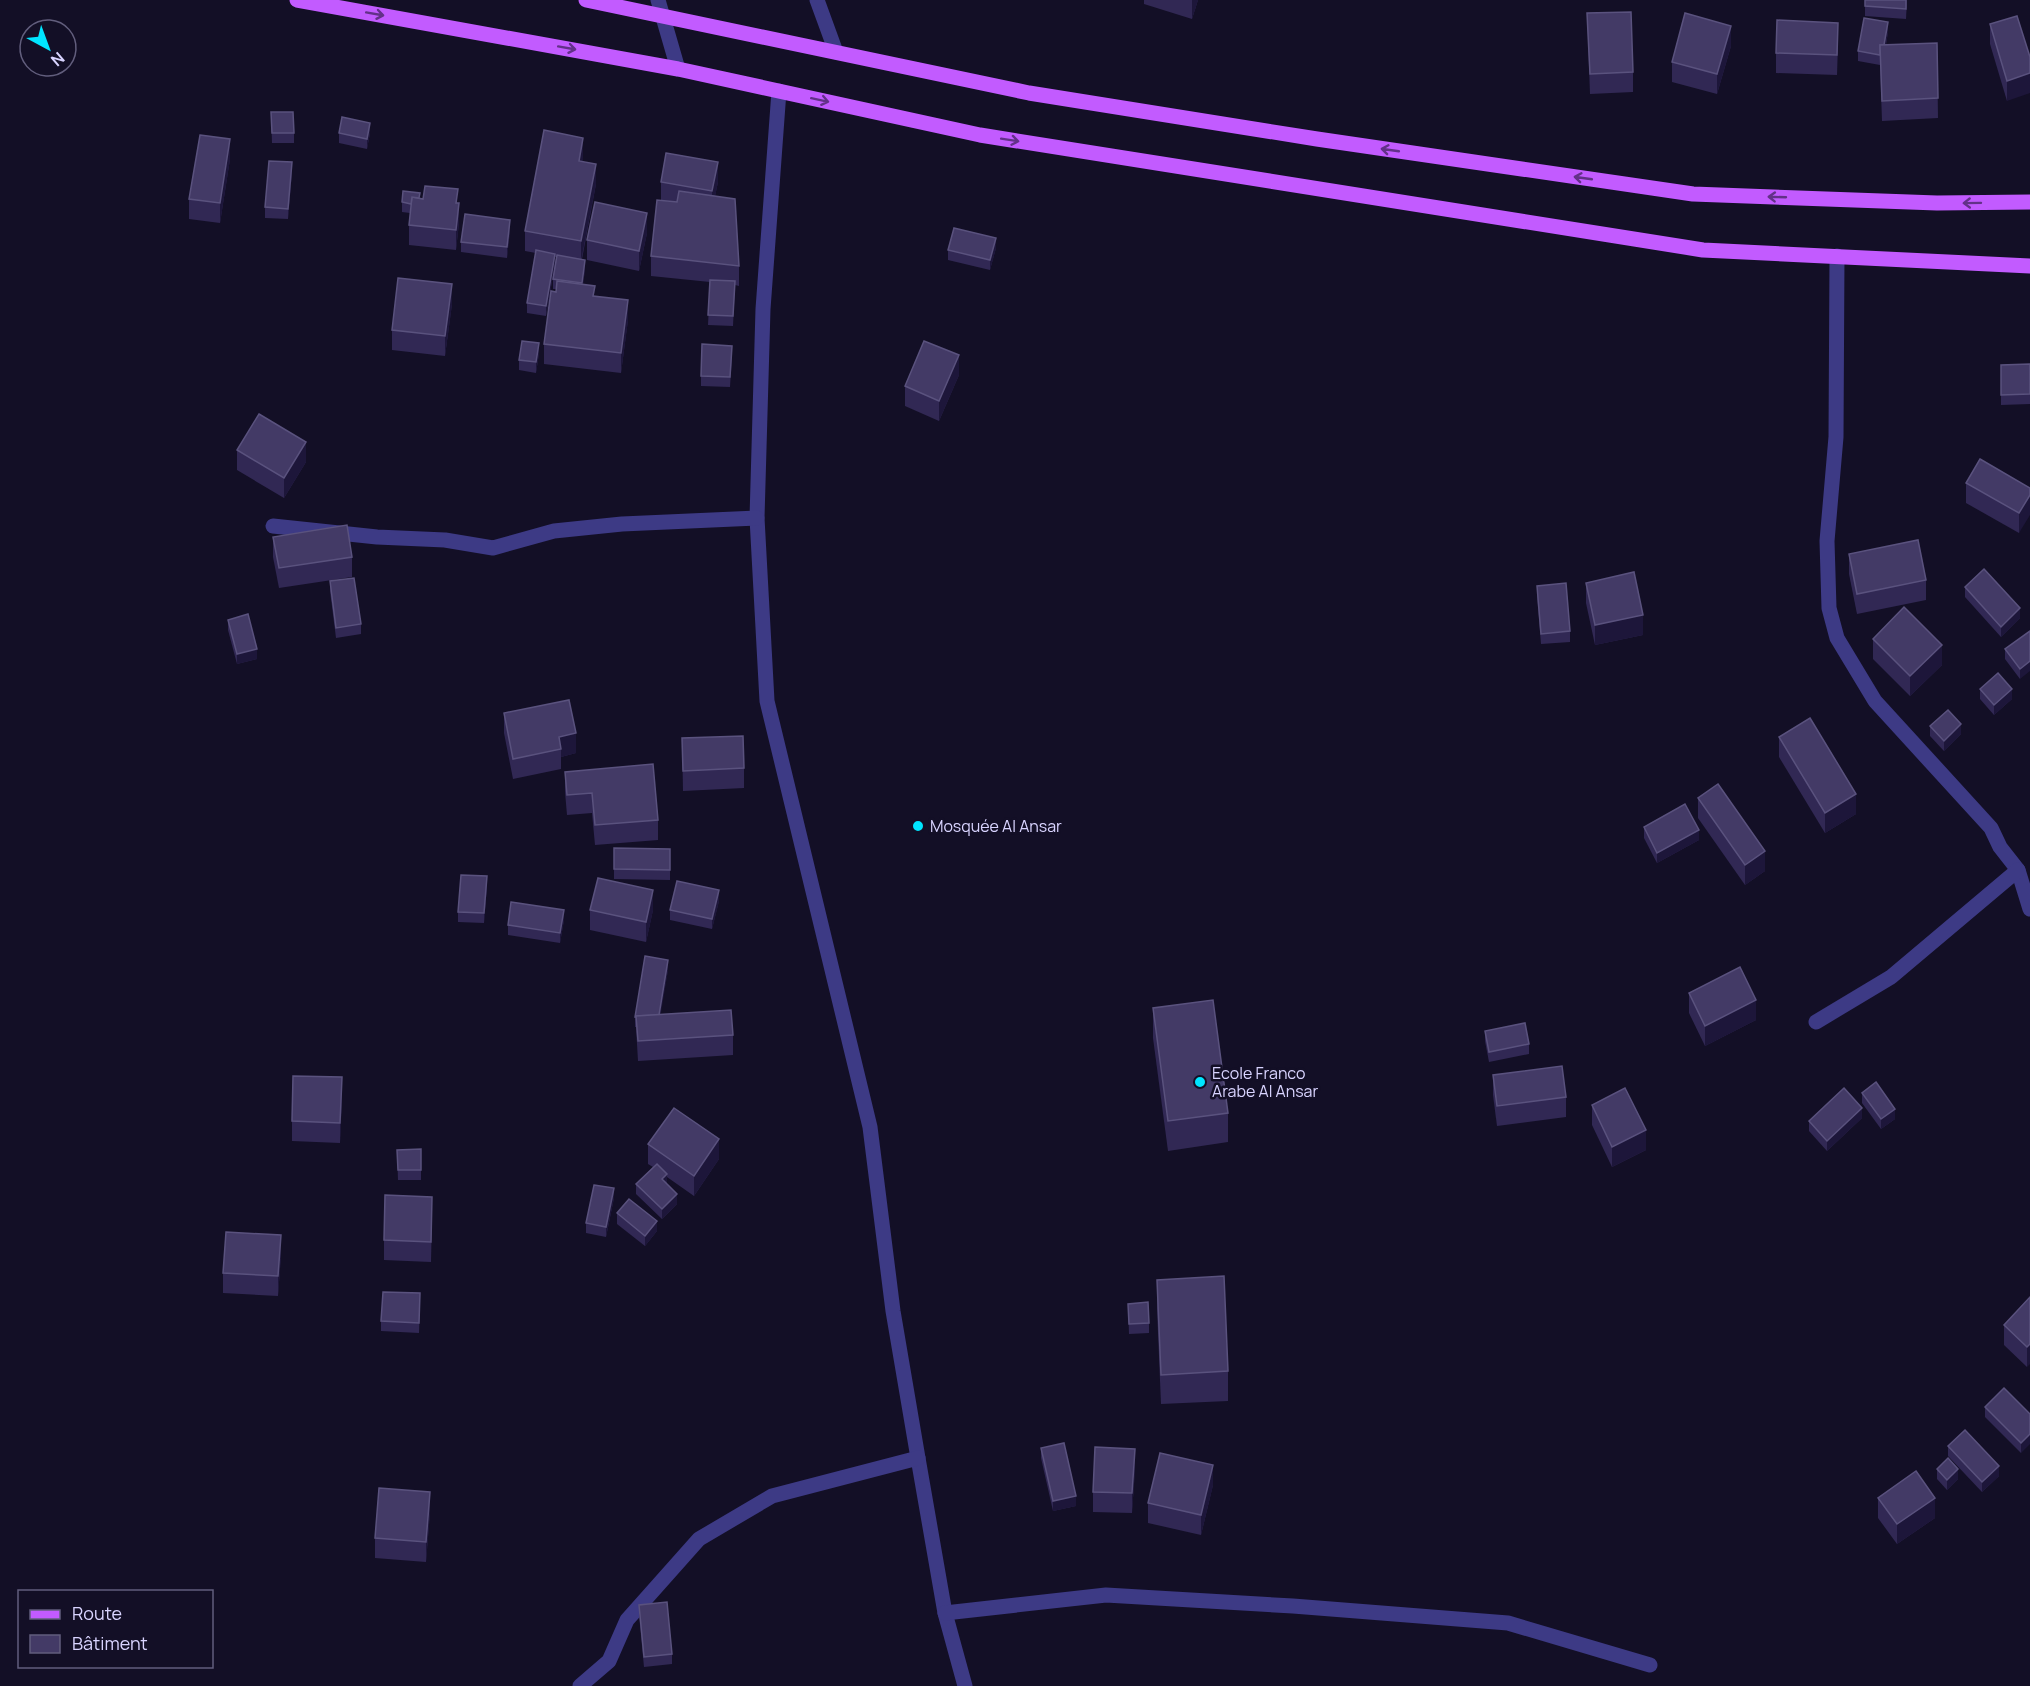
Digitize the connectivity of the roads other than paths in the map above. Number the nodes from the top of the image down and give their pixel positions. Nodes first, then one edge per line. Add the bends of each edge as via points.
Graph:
1 (297, 0) edge
2 (586, 0) edge
3 (658, 0) edge
4 (817, 0) edge
5 (662, 15) junction
6 (836, 52) junction
7 (678, 69) junction
8 (779, 91) junction
9 (2030, 202) edge
10 (1837, 256) junction
11 (2030, 266) edge
12 (757, 518) junction
13 (273, 526) dead end
14 (2018, 870) junction
15 (2030, 909) edge
16 (1816, 1022) dead end
17 (918, 1458) junction
18 (945, 1613) junction
19 (1650, 1665) dead end
20 (580, 1686) edge
21 (965, 1686) edge

1 -> 7 main road
2 - 5 main road
3 - 5 street
4 - 6 street
5 - 6 main road
5 - 7 street
9 -> 6 main road via 1937,203 1694,194 1029,93
7 - 8 main road
8 -> 10 main road via 980,135 1691,248
8 - 12 street via 763,309
10 - 11 main road
10 - 14 street via 1836,437 1827,541 1829,608 1837,638 1875,701 1991,828
12 - 13 street via 554,531 493,548 445,540
12 - 17 street via 767,701 870,1127 893,1311
14 - 15 street
14 - 16 street via 1891,977
17 - 18 street
17 - 20 street via 772,1496 699,1539 627,1620 609,1662
18 - 19 street via 1106,1595 1293,1606 1509,1623
18 - 21 street

